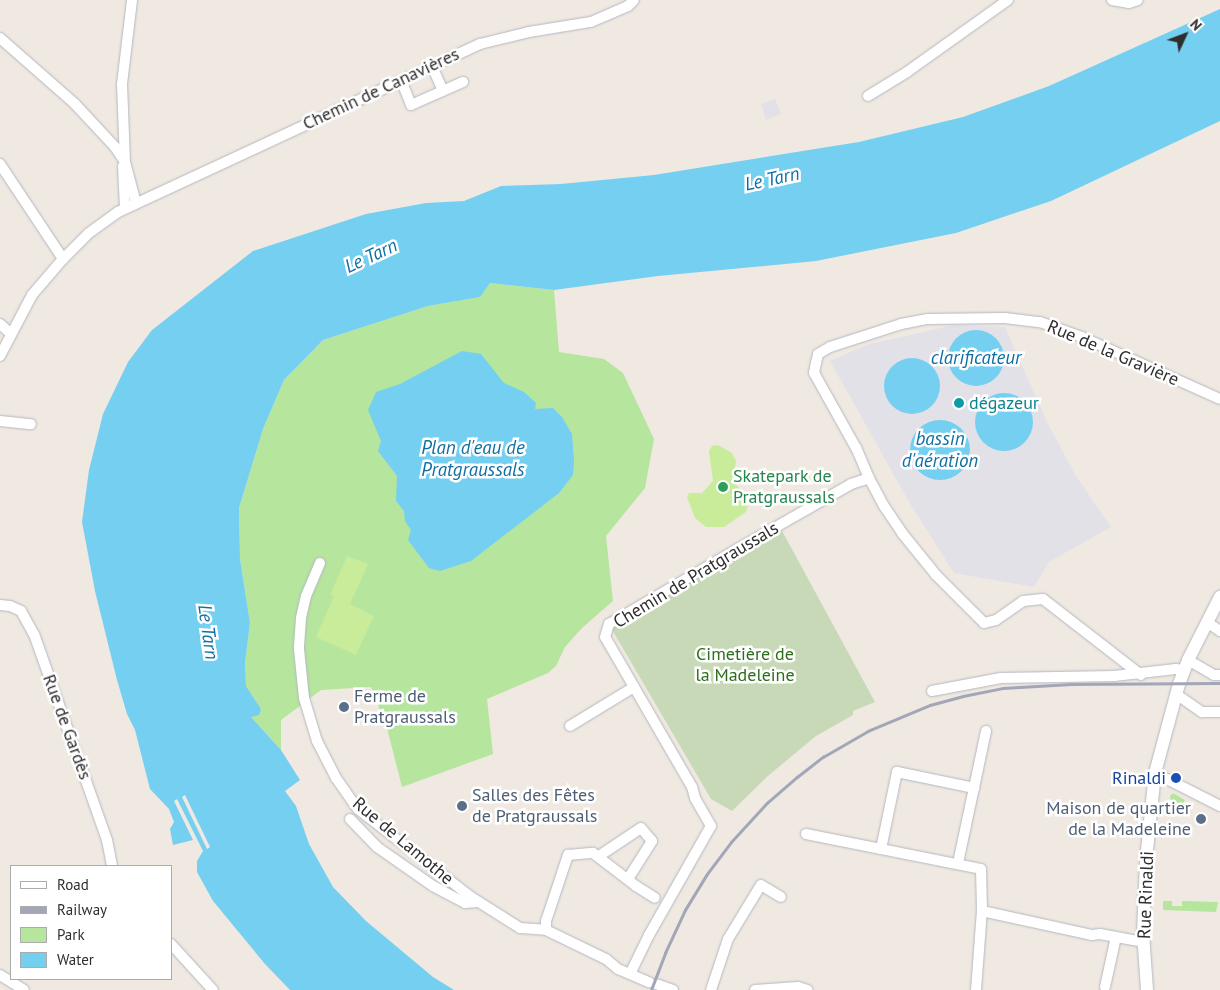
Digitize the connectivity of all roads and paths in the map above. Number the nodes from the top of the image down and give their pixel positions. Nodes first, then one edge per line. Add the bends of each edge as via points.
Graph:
1 (132, 0) edge
2 (634, 0) edge
3 (1008, 0) edge
4 (1112, 0) edge
5 (1138, 0) edge
6 (0, 38) edge
7 (432, 66) junction
8 (401, 80) junction
9 (463, 82) dead end
10 (443, 91) junction
11 (868, 96) dead end
12 (124, 160) junction
13 (0, 164) edge
14 (136, 203) junction
15 (125, 208) junction
16 (63, 259) junction
17 (0, 324) edge
18 (11, 334) junction
19 (0, 356) edge
20 (1220, 399) edge
21 (0, 422) edge
22 (31, 424) dead end
23 (869, 478) junction
24 (320, 563) dead end
25 (1219, 602) edge
26 (0, 605) edge
27 (1207, 622) junction
28 (1220, 631) edge
29 (1186, 665) junction
30 (1141, 675) junction
31 (1220, 675) edge
32 (634, 687) junction
33 (1178, 689) junction
34 (932, 690) dead end
35 (1220, 712) edge
36 (570, 726) dead end
37 (986, 731) dead end
38 (1155, 773) junction
39 (974, 788) junction
40 (1220, 806) edge
41 (350, 819) dead end
42 (806, 834) dead end
43 (881, 849) junction
44 (599, 856) junction
45 (958, 863) junction
46 (112, 865) edge
47 (628, 879) junction
48 (781, 897) dead end
49 (655, 898) dead end
50 (478, 902) junction
51 (982, 911) junction
52 (546, 930) junction
53 (1116, 937) junction
54 (1144, 942) junction
55 (172, 945) edge
56 (630, 974) junction
57 (0, 975) edge
58 (1105, 988) dead end
59 (24, 990) edge
60 (213, 990) edge
61 (673, 990) edge
62 (711, 990) edge
63 (754, 990) edge
64 (808, 990) edge
65 (976, 990) edge
66 (1147, 990) edge

1 - 12 street via 122,84
2 - 7 street, Chemin de Canavières via 628,6 591,22 480,44
3 - 11 street
4 - 5 street via 1129,3
6 - 12 street via 75,104
7 - 8 street, Chemin de Canavières
7 - 10 street
8 - 10 street via 411,105
8 - 14 street, Chemin de Canavières
9 - 10 street
12 - 14 street
12 - 15 street
13 - 16 street
14 - 15 street, Chemin de Canavières
15 - 16 street, Chemin de Canavières via 89,233
16 - 18 street, Chemin de Canavières via 32,295
17 - 18 street
18 - 19 street, Chemin de Canavières
20 - 23 street, Rue de la Gravière via 1082,337 1040,322 1005,318 928,319 900,324 830,347 818,354 816,362 814,373
21 - 22 street
23 - 30 street via 902,533 936,575 984,623 996,620 1023,601 1043,599
23 - 32 street, Chemin de Pratgraussals via 851,484 609,624 605,638
24 - 50 street, Rue de Lamothe via 306,596 299,649 304,698 316,740 336,778 358,808
25 - 27 street, Rue Rinaldi
26 - 46 street, Rue de Gardès via 21,611 34,634 107,840
27 - 28 street
27 - 29 street, Rue Rinaldi
29 - 30 street
29 - 31 street
29 - 33 street, Rue Rinaldi
30 - 34 street via 1001,678
32 - 36 street
32 - 56 street, Chemin de Pratgraussals via 711,826
33 - 35 street via 1202,712
33 - 38 street, Rue Rinaldi
37 - 39 street
38 - 40 street
38 - 54 street, Rue Rinaldi via 1146,860
39 - 43 street via 897,772
39 - 45 street
41 - 50 street via 377,847 433,886 466,903
42 - 43 street
43 - 45 street
44 - 47 street
44 - 47 street via 641,828 652,841
44 - 52 street via 587,853 568,855 546,921
45 - 51 street via 981,869
47 - 49 street
48 - 62 street via 761,885 728,939
50 - 52 street, Rue de Lamothe via 520,928
51 - 53 street via 1092,935
51 - 65 street
52 - 56 street, Rue de Lamothe
53 - 54 street
53 - 58 street
54 - 66 street, Rue Rinaldi
55 - 60 street
56 - 61 street, Rue de Lamothe
57 - 59 street
63 - 64 street via 798,987

